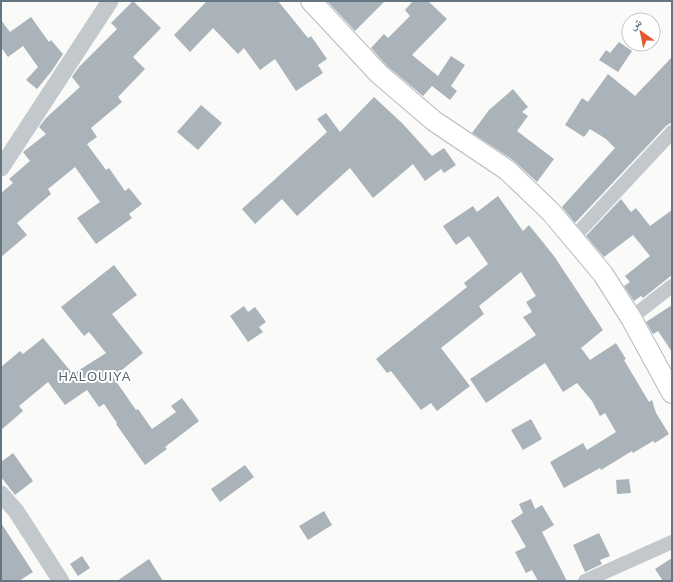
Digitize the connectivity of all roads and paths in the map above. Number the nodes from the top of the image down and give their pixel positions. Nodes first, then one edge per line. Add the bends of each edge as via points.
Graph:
1 (110, 1) edge
2 (311, 1) edge
3 (672, 132) edge
4 (1, 168) edge
5 (574, 237) junction
6 (672, 286) edge
7 (631, 318) junction
8 (672, 393) edge
9 (1, 494) edge
10 (672, 542) edge
11 (61, 581) edge
12 (585, 581) edge

1 - 4 street
2 - 5 main road via 379,74 434,121 507,170
3 - 5 street
5 - 7 main road via 603,274
6 - 7 street
7 - 8 main road
9 - 11 street via 16,511
10 - 12 street

